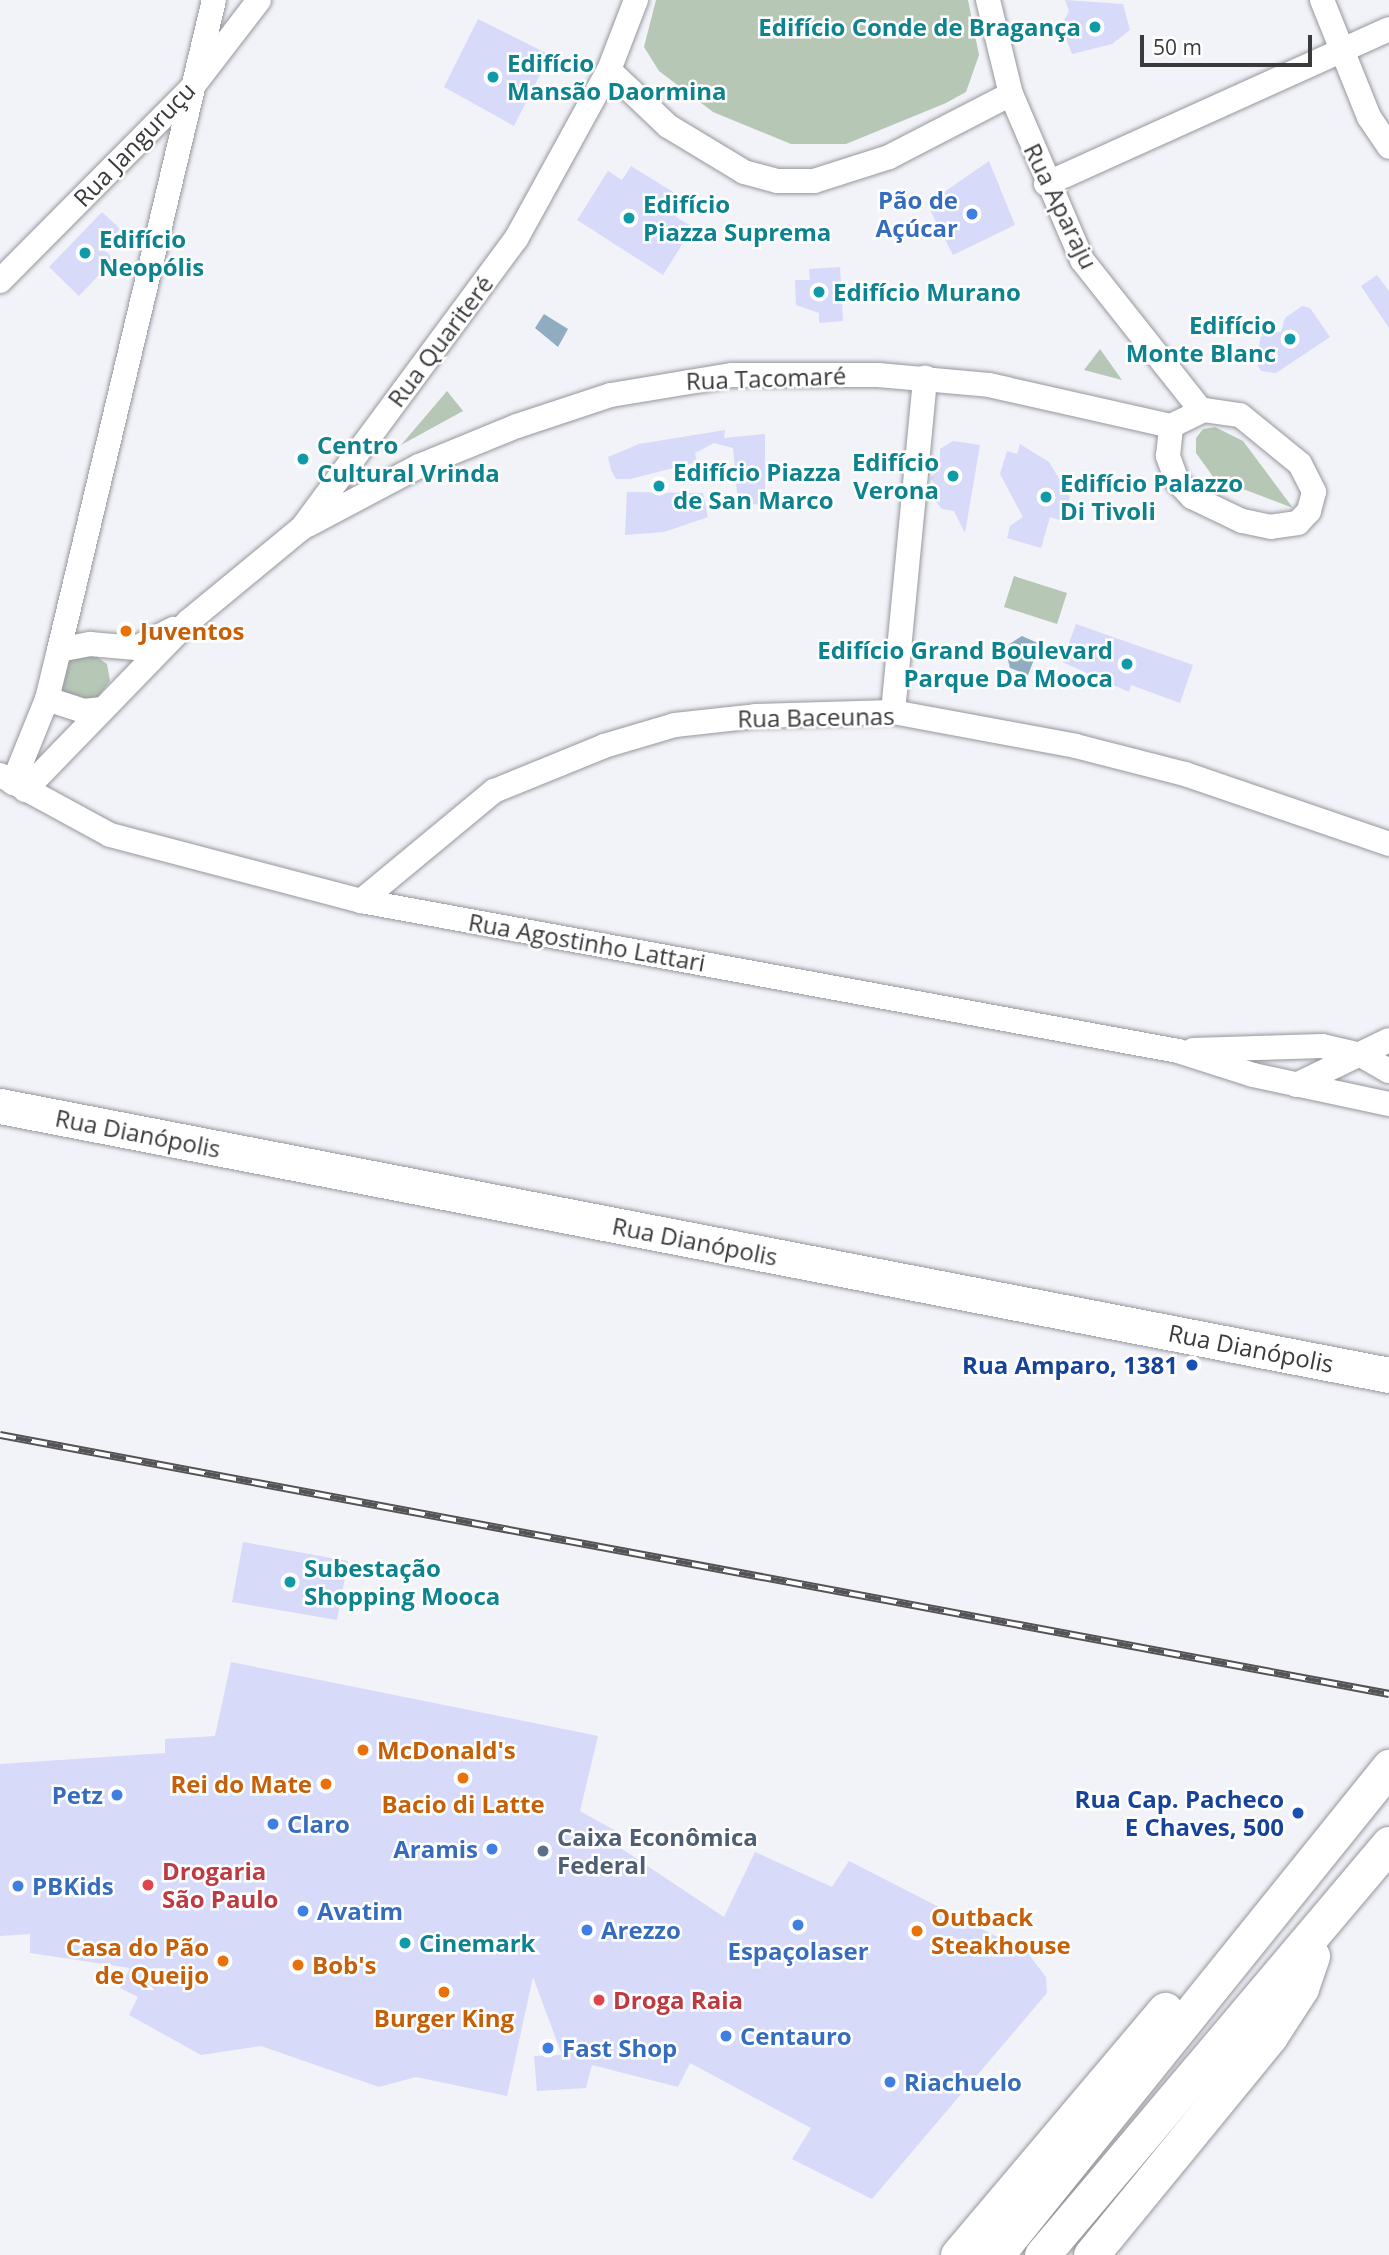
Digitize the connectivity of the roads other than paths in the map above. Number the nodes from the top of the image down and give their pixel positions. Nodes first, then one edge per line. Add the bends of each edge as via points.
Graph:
1 (214, 0) edge
2 (259, 0) edge
3 (636, 0) edge
4 (988, 0) edge
5 (1322, 0) edge
6 (1389, 29) edge
7 (1339, 51) junction
8 (609, 70) junction
9 (190, 90) junction
10 (1011, 94) junction
11 (1389, 147) edge
12 (1046, 184) junction
13 (0, 281) edge
14 (925, 378) junction
15 (1201, 410) junction
16 (1171, 426) junction
17 (302, 528) junction
18 (189, 621) junction
19 (59, 650) junction
20 (47, 699) junction
21 (101, 709) junction
22 (893, 712) junction
23 (12, 783) edge
24 (1389, 844) edge
25 (361, 901) junction
26 (1389, 1040) edge
27 (1178, 1051) junction
28 (1361, 1055) junction
29 (1389, 1071) edge
30 (1296, 1085) junction
31 (1389, 1104) edge
32 (0, 1106) edge
33 (1389, 1375) edge
34 (1389, 1768) edge
35 (1389, 1844) edge
36 (1248, 1943) junction
37 (1258, 2027) junction
38 (1226, 2090) junction
39 (1119, 2166) junction
40 (958, 2255) edge
41 (996, 2255) edge
42 (1042, 2255) edge
43 (1091, 2255) edge

1 - 9 street
2 - 9 street, Rua Janguruçu
3 - 8 street, Rua Quariteré
4 - 10 street, Rua Aparaju
5 - 7 street
6 - 7 street
7 - 11 street via 1369,117
7 - 12 street
8 - 10 street via 668,126 744,173 778,181 814,181 889,157
8 - 17 street, Rua Quariteré via 516,239
9 - 13 street, Rua Janguruçu
9 - 19 street via 146,300
10 - 12 street, Rua Aparaju
12 - 15 street, Rua Aparaju via 1082,260
14 - 16 street, Rua Tacomaré via 1051,396
14 - 17 street, Rua Tacomaré via 732,375 611,395 419,466
14 - 22 street
15 - 16 street
15 - 16 street via 1240,415 1300,464 1314,492 1313,503 1298,523 1271,527 1242,521 1192,497 1177,481 1168,456
17 - 18 street, Rua Quariteré
18 - 19 street via 136,648 90,644
18 - 21 street, Rua Quariteré
19 - 20 street
20 - 21 street via 83,711
20 - 23 street
21 - 23 street, Rua Quariteré
22 - 24 street, Rua Baceunas via 1076,746 1185,775
22 - 25 street, Rua Baceunas via 756,716 675,725 604,746 494,791
23 - 25 street, Rua Agostinho Lattari via 110,835
25 - 27 street, Rua Agostinho Lattari
26 - 28 street
27 - 28 street via 1308,1044
27 - 30 street
28 - 29 street
28 - 30 street
30 - 31 street
32 - 33 street, Rua Dianópolis
34 - 36 street
35 - 37 street via 1310,1941
36 - 37 street via 1236,1984 1237,2005
36 - 40 street via 1185,1986
36 - 41 street
37 - 38 street
37 - 39 street
38 - 39 street
38 - 43 street
39 - 42 street

